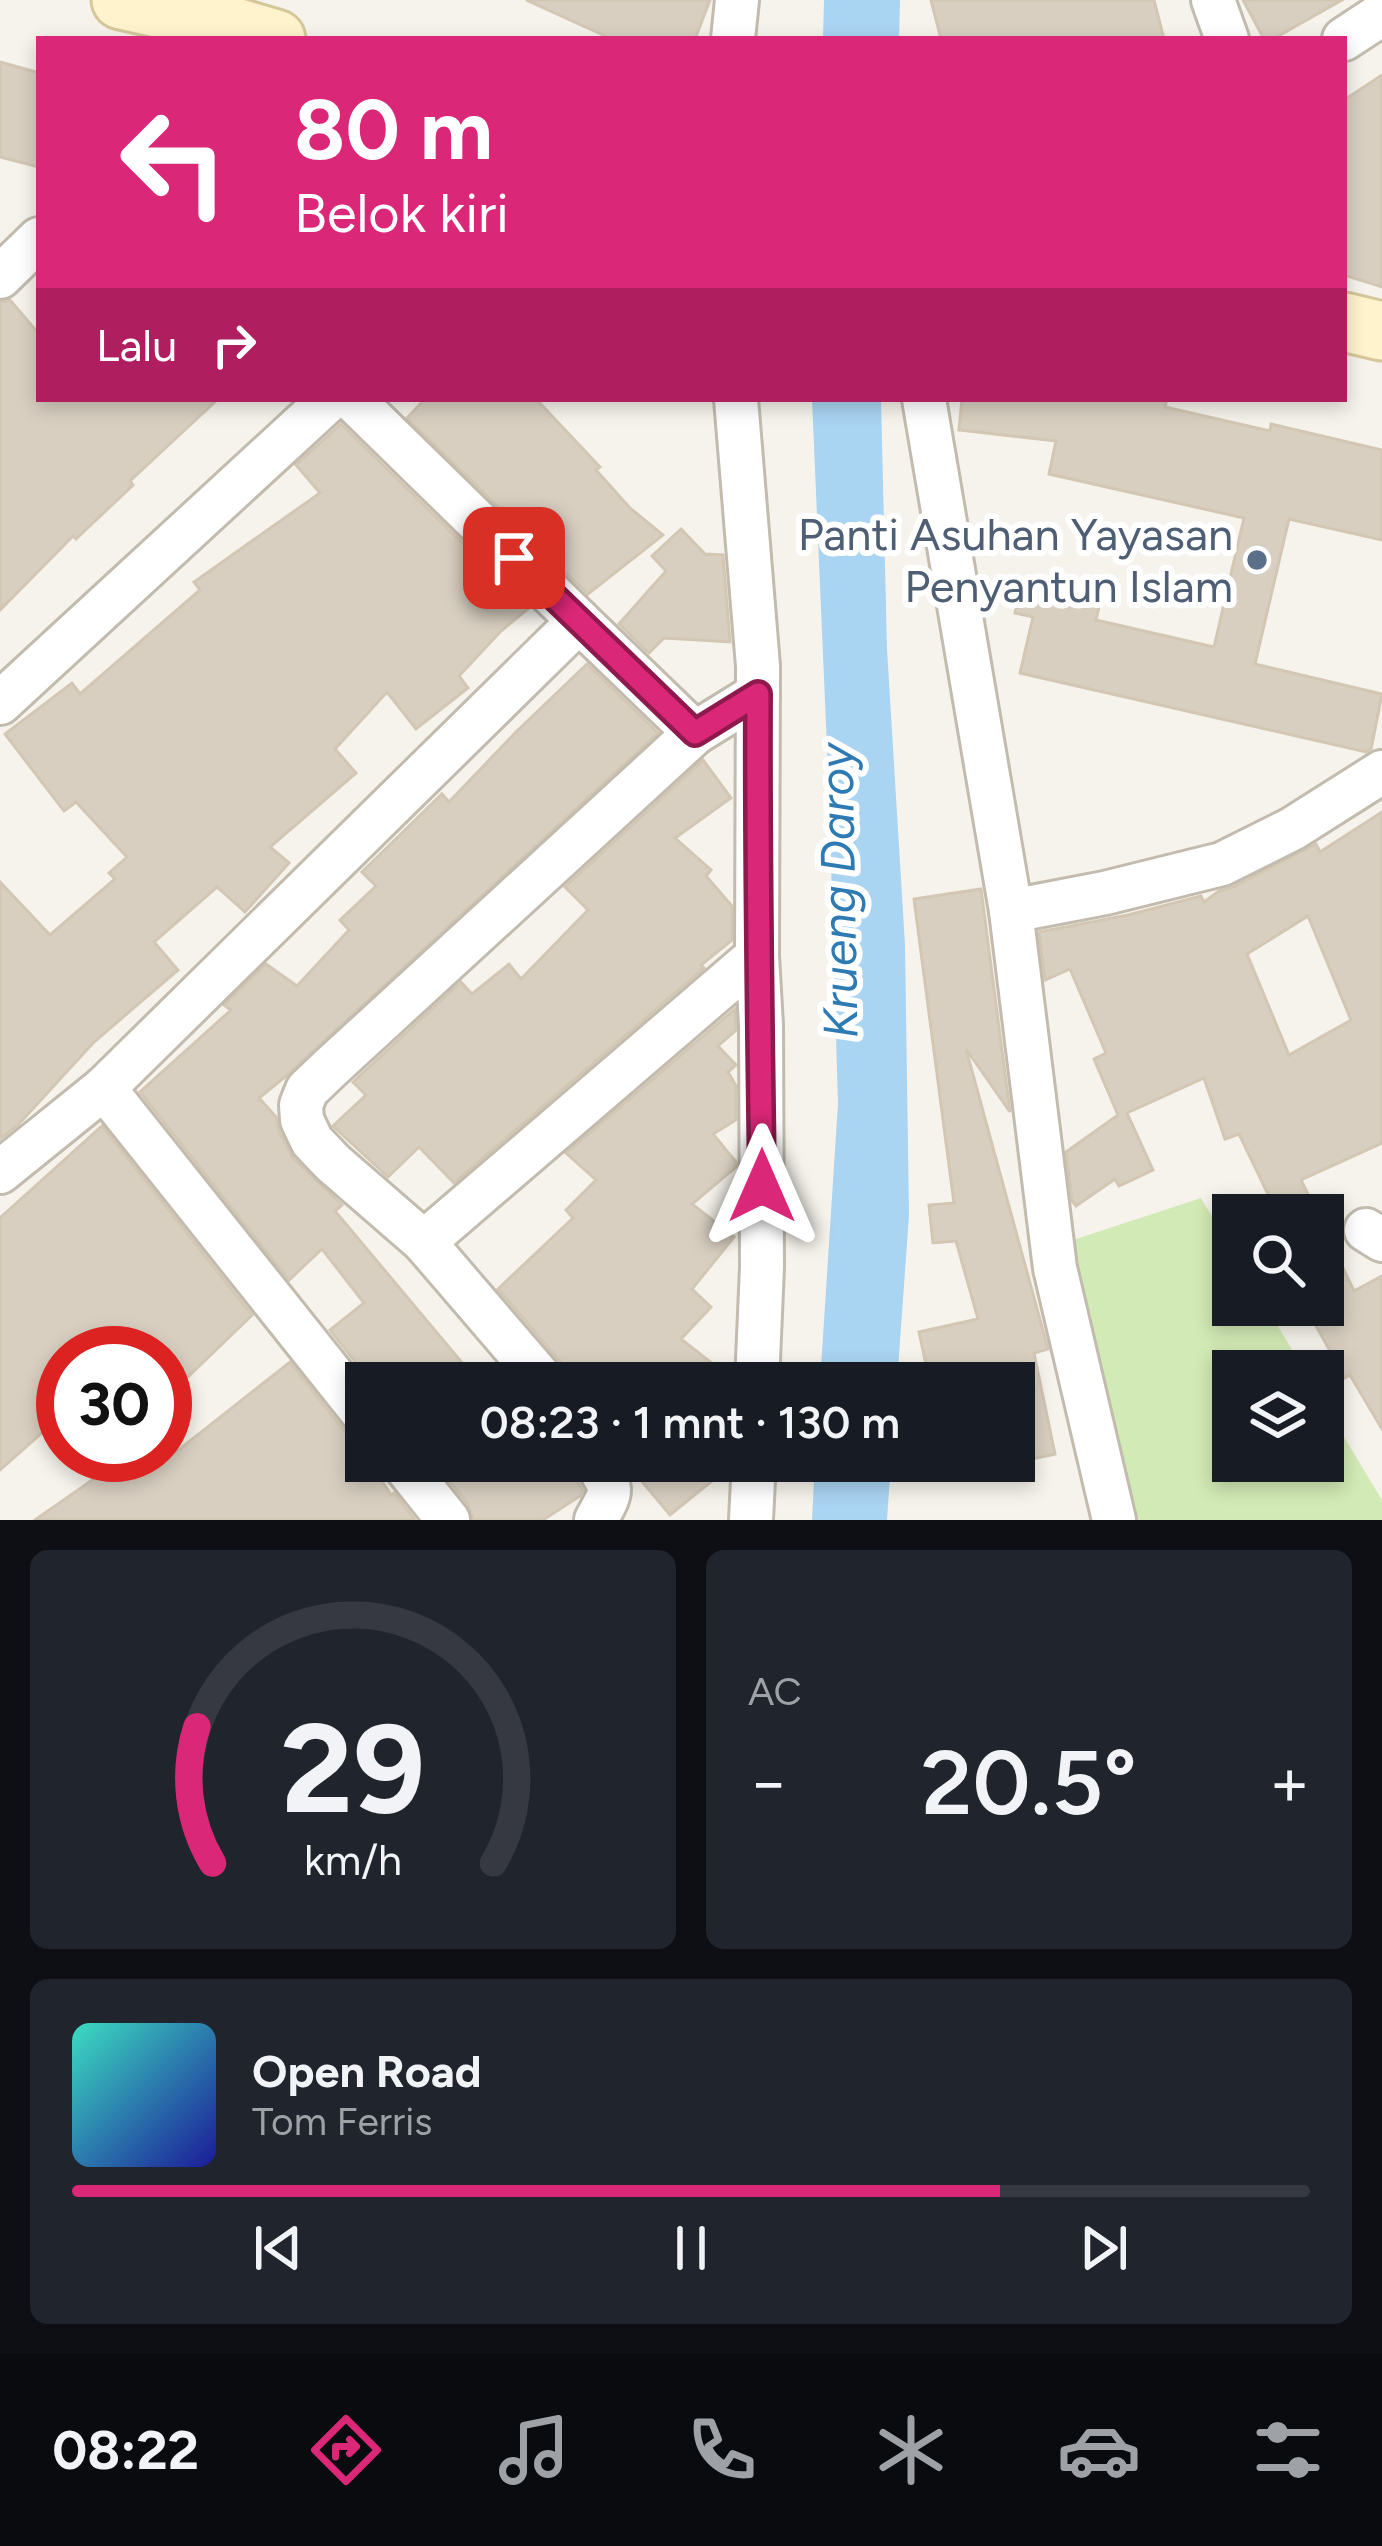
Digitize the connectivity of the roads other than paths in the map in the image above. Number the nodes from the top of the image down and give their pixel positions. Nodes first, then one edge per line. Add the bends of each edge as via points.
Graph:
1 (121, 0) edge
2 (737, 0) edge
3 (1213, 0) edge
4 (1382, 14) edge
5 (241, 26) edge
6 (733, 36) edge
7 (1226, 36) edge
8 (1347, 37) edge
9 (36, 242) edge
10 (0, 277) edge
11 (1347, 323) edge
12 (1382, 331) edge
13 (326, 402) edge
14 (355, 402) edge
15 (736, 402) edge
16 (925, 402) edge
17 (579, 621) junction
18 (758, 694) junction
19 (0, 703) edge
20 (695, 733) junction
21 (1382, 772) edge
22 (1011, 911) junction
23 (757, 956) junction
24 (104, 1088) junction
25 (0, 1172) edge
26 (424, 1242) junction
27 (527, 1362) edge
28 (758, 1362) edge
29 (345, 1391) edge
30 (418, 1482) edge
31 (608, 1482) edge
32 (753, 1482) edge
33 (448, 1520) edge
34 (596, 1520) edge
35 (751, 1520) edge
36 (1114, 1520) edge

1 - 5 main road
2 - 6 street
3 - 7 street
4 - 8 street
9 - 10 street
11 - 12 main road
13 - 19 street
14 - 17 street
15 - 18 street
16 - 22 street
17 - 20 street
17 - 24 street
18 - 20 street
18 - 23 street
20 - 26 street via 307,1090 302,1120 312,1141
21 - 22 street via 1222,864
22 - 36 street via 1055,1268
23 - 26 street
23 - 28 street
24 - 25 street
24 - 29 street
26 - 27 street
30 - 33 street
31 - 34 street
32 - 35 street

